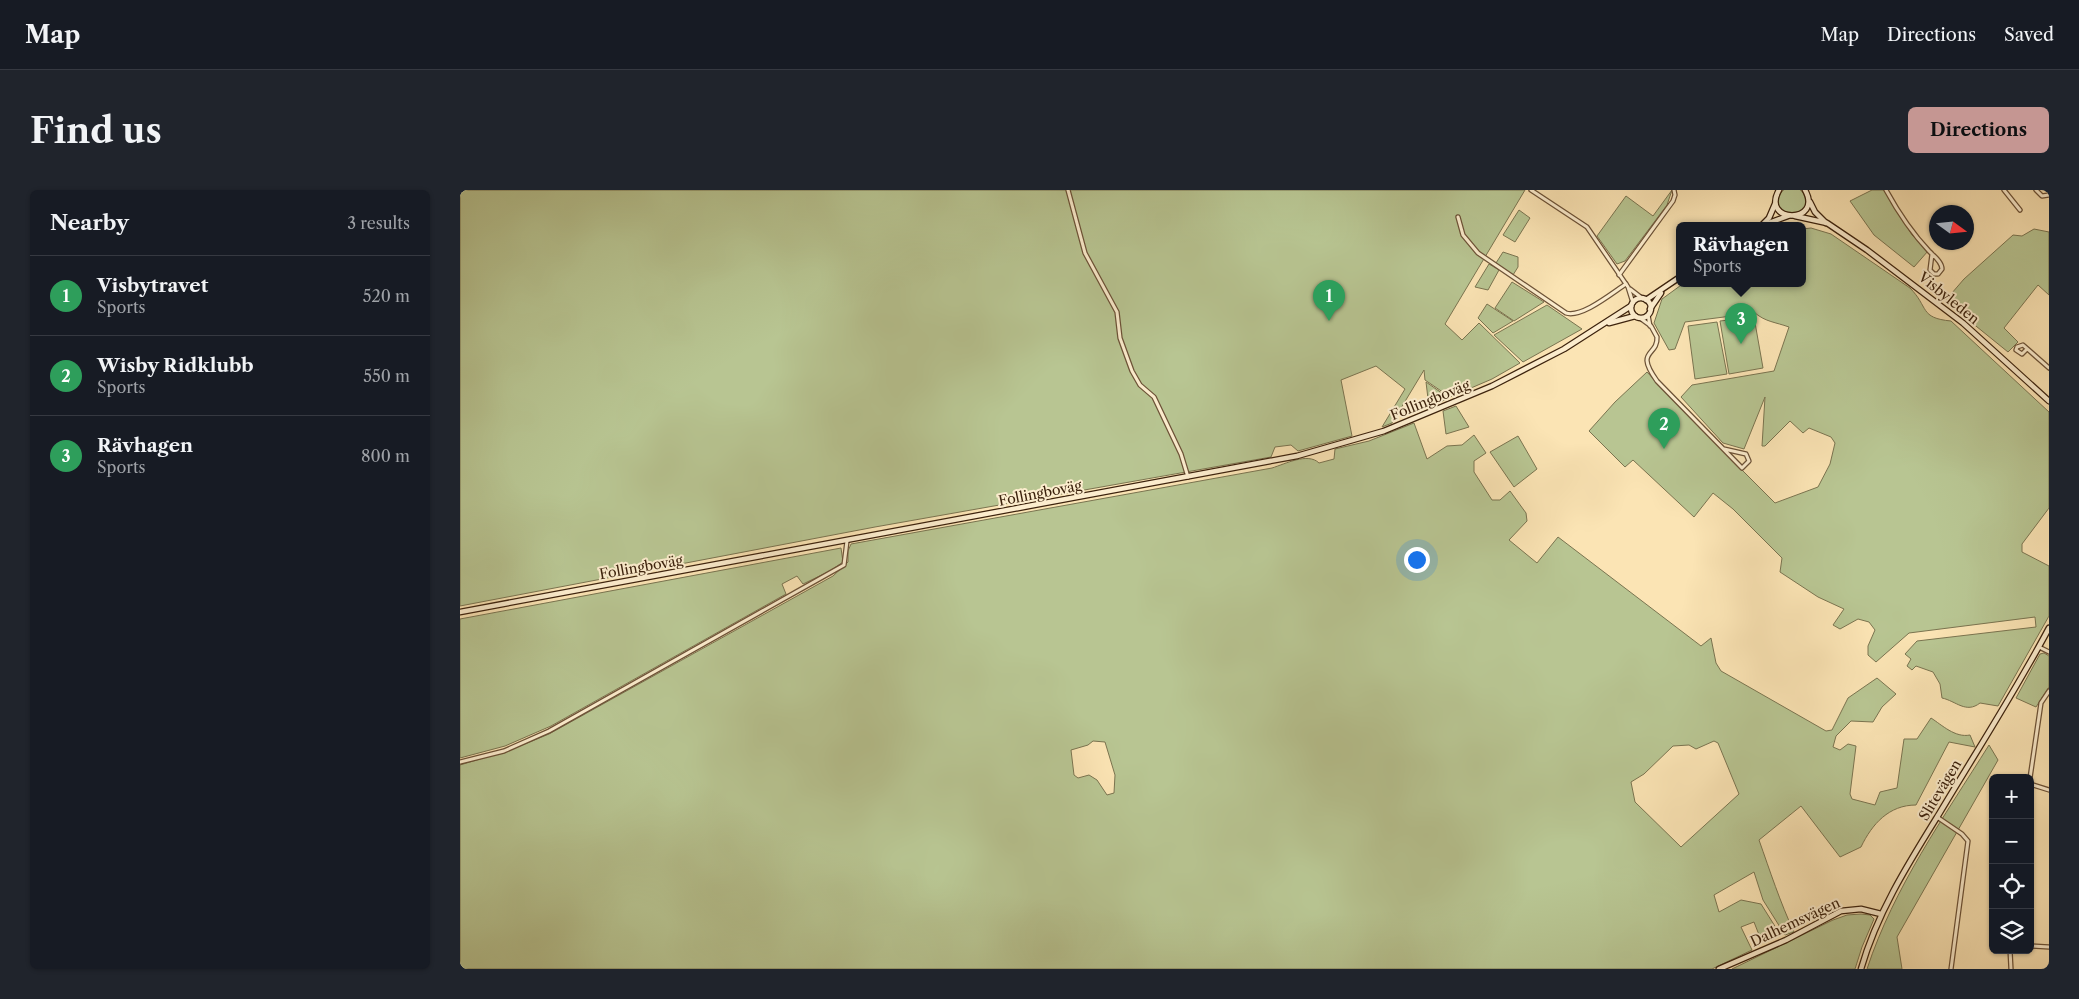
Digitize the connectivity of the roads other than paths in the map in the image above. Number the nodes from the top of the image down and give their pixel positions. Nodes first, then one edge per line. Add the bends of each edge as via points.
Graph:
1 (1068, 190) edge
2 (1531, 190) edge
3 (1674, 190) edge
4 (1771, 190) edge
5 (1779, 190) edge
6 (1805, 190) edge
7 (1810, 190) edge
8 (1886, 190) edge
9 (2004, 190) edge
10 (2036, 190) edge
11 (2049, 195) edge
12 (1809, 198) junction
13 (1776, 200) junction
14 (2020, 210) dead end
15 (1789, 216) junction
16 (1795, 216) junction
17 (1458, 217) dead end
18 (1764, 222) edge
19 (1771, 222) edge
20 (1827, 224) junction
21 (1932, 254) junction
22 (1619, 275) junction
23 (1676, 279) edge
24 (1668, 284) junction
25 (1627, 285) junction
26 (1645, 299) junction
27 (1632, 304) junction
28 (1650, 309) junction
29 (1648, 315) junction
30 (1638, 317) junction
31 (1600, 326) junction
32 (1651, 326) junction
33 (2027, 349) dead end
34 (2049, 368) edge
35 (2049, 401) edge
36 (1724, 449) junction
37 (1188, 477) junction
38 (847, 541) junction
39 (460, 612) edge
40 (2049, 628) edge
41 (2039, 647) junction
42 (2049, 652) edge
43 (2049, 690) edge
44 (460, 762) edge
45 (2031, 774) edge
46 (2034, 785) edge
47 (2049, 790) edge
48 (1937, 817) junction
49 (1882, 914) junction
50 (2034, 946) edge
51 (2049, 947) edge
52 (2010, 954) edge
53 (1719, 969) edge
54 (1861, 969) edge
55 (1951, 969) edge
56 (2010, 969) edge

1 - 37 street via 1085,253 1117,312 1120,338 1132,372 1140,385 1154,396
2 - 22 street via 1588,227
3 - 22 street via 1673,201
4 - 13 main road
5 - 13 main road
6 - 12 main road, Visbyleden
7 - 12 main road
8 - 21 street via 1912,233
9 - 14 street
10 - 11 street via 2042,196
12 - 16 main road via 1805,210
12 - 20 main road, Visbyleden via 1815,212
13 - 15 main road via 1781,212
13 - 18 main road
15 - 16 main road, Visbyleden
15 - 19 main road
16 - 20 main road, Visbyleden
17 - 25 street via 1463,235 1478,253 1566,313 1585,310
20 - 35 main road, Visbyleden via 1868,250 1941,306
21 - 21 street via 1930,270 1938,274 1942,266
22 - 25 street
23 - 24 main road
24 - 26 main road
24 - 28 main road
25 - 26 street
25 - 27 street
26 - 27 main road via 1638,299
26 - 28 main road
27 - 30 main road via 1632,311
27 - 31 main road, Follingboväg
28 - 29 main road
29 - 30 main road
29 - 32 street
30 - 31 main road, Follingboväg
30 - 32 street
31 - 37 main road, Follingboväg via 1564,349 1492,386 1384,431 1279,460
32 - 36 street via 1658,339 1648,357 1649,369 1677,403
33 - 34 street
36 - 36 street via 1746,454 1748,463 1742,468
37 - 38 main road, Follingboväg
38 - 39 main road, Follingboväg
38 - 44 street via 844,565 549,731 504,751
40 - 41 main road, Slitevägen
41 - 42 street
41 - 48 main road, Slitevägen
43 - 45 street via 2041,704
46 - 47 street
48 - 49 main road, Slitevägen via 1899,878
48 - 55 street via 1968,841
49 - 53 main road, Dalhemsvägen via 1861,909 1841,911 1786,940
49 - 54 main road, Slitevägen
50 - 51 street
52 - 56 street

